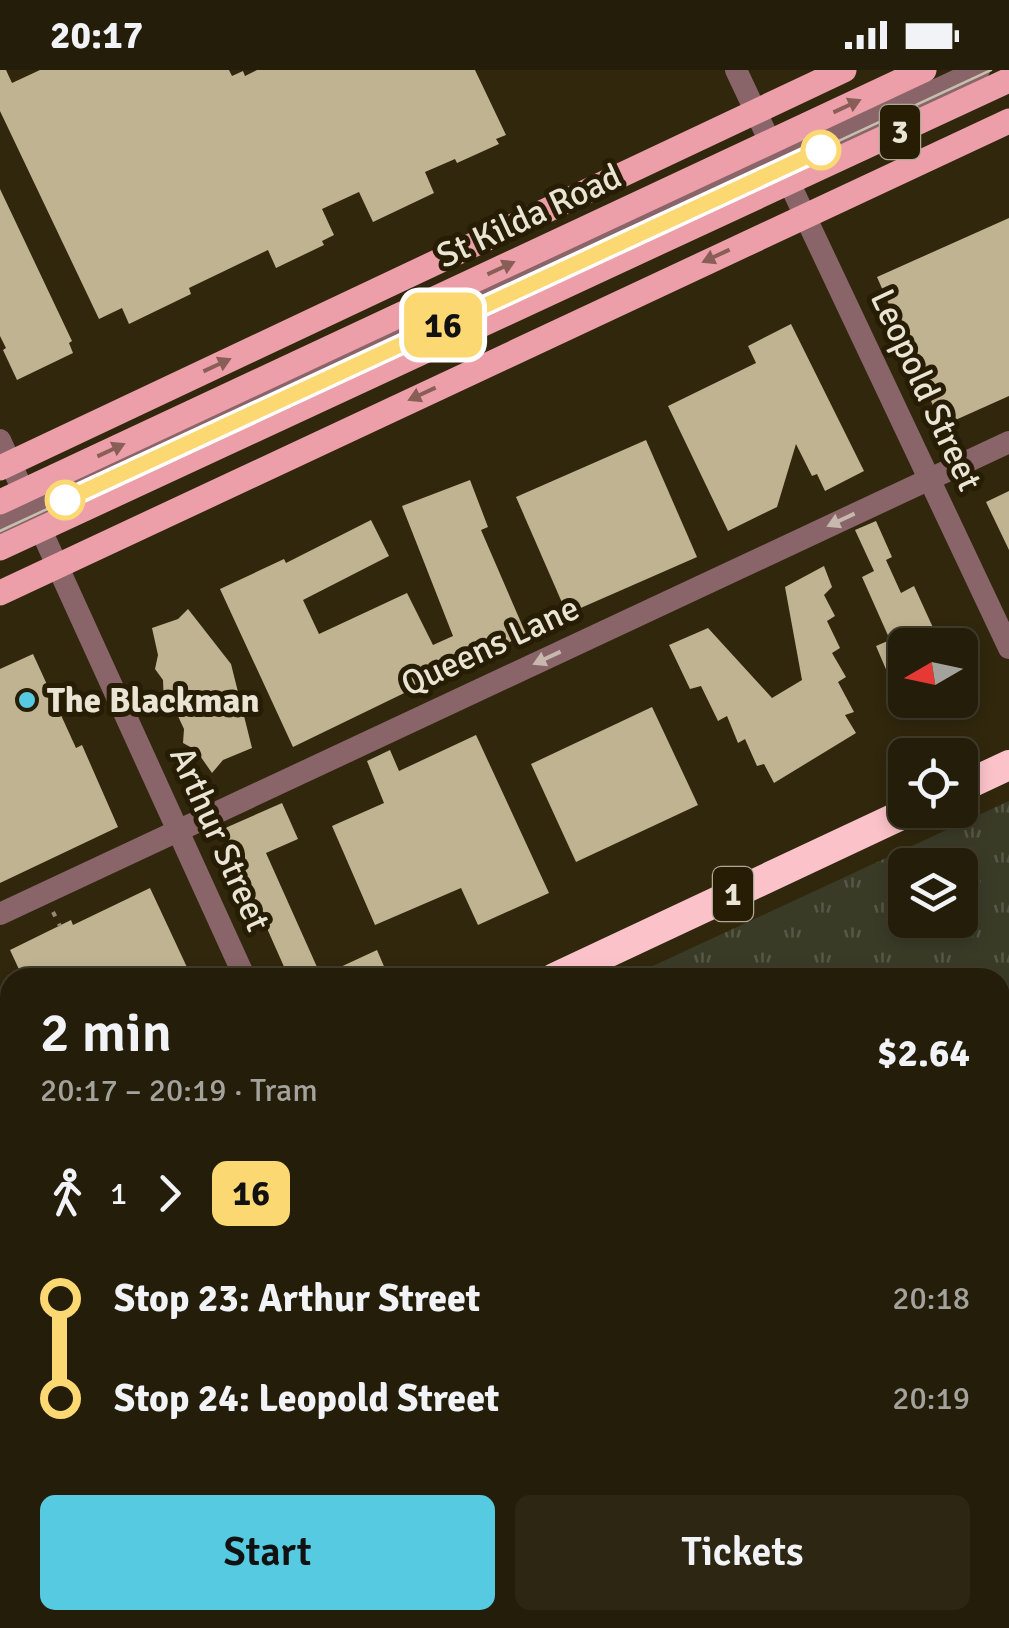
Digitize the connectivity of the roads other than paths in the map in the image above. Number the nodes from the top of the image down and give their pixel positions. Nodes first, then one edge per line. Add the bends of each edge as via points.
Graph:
1 (736, 70) edge
2 (844, 70) edge
3 (924, 70) edge
4 (979, 70) edge
5 (1009, 80) edge
6 (755, 110) junction
7 (1009, 121) edge
8 (780, 163) junction
9 (546, 210) junction
10 (804, 215) junction
11 (560, 240) junction
12 (1009, 442) edge
13 (4, 457) edge
14 (930, 479) junction
15 (24, 508) edge
16 (0, 525) edge
17 (0, 548) edge
18 (57, 566) junction
19 (0, 593) edge
20 (1009, 648) edge
21 (1009, 765) edge
22 (978, 780) edge
23 (888, 821) edge
24 (178, 831) junction
25 (0, 914) edge
26 (240, 968) edge
27 (575, 968) edge

1 - 6 street, Leopold Street
2 - 6 main road, St Kilda Road
8 -> 3 main road, St Kilda Road / 3
4 - 8 street
5 - 8 main road, St Kilda Road / 3
6 - 8 street, Leopold Street
6 - 9 main road, St Kilda Road
7 - 10 main road
8 - 10 street, Leopold Street
8 - 11 main road, St Kilda Road / 3
8 - 15 main road, St Kilda Road / 3
9 - 11 street
13 -> 9 main road, St Kilda Road
10 - 14 street, Leopold Street
10 -> 18 main road
15 -> 11 main road, St Kilda Road / 3
12 - 14 street, Queens Lane
13 - 15 street, Arthur Street
14 - 20 street, Leopold Street
14 -> 24 street, Queens Lane
15 - 16 street
15 - 17 main road, St Kilda Road / 3
15 - 18 street, Arthur Street
18 - 19 main road
18 - 24 street, Arthur Street
21 - 22 highway
23 - 27 highway, 1
24 - 25 street, Queens Lane
24 - 26 street, Arthur Street

